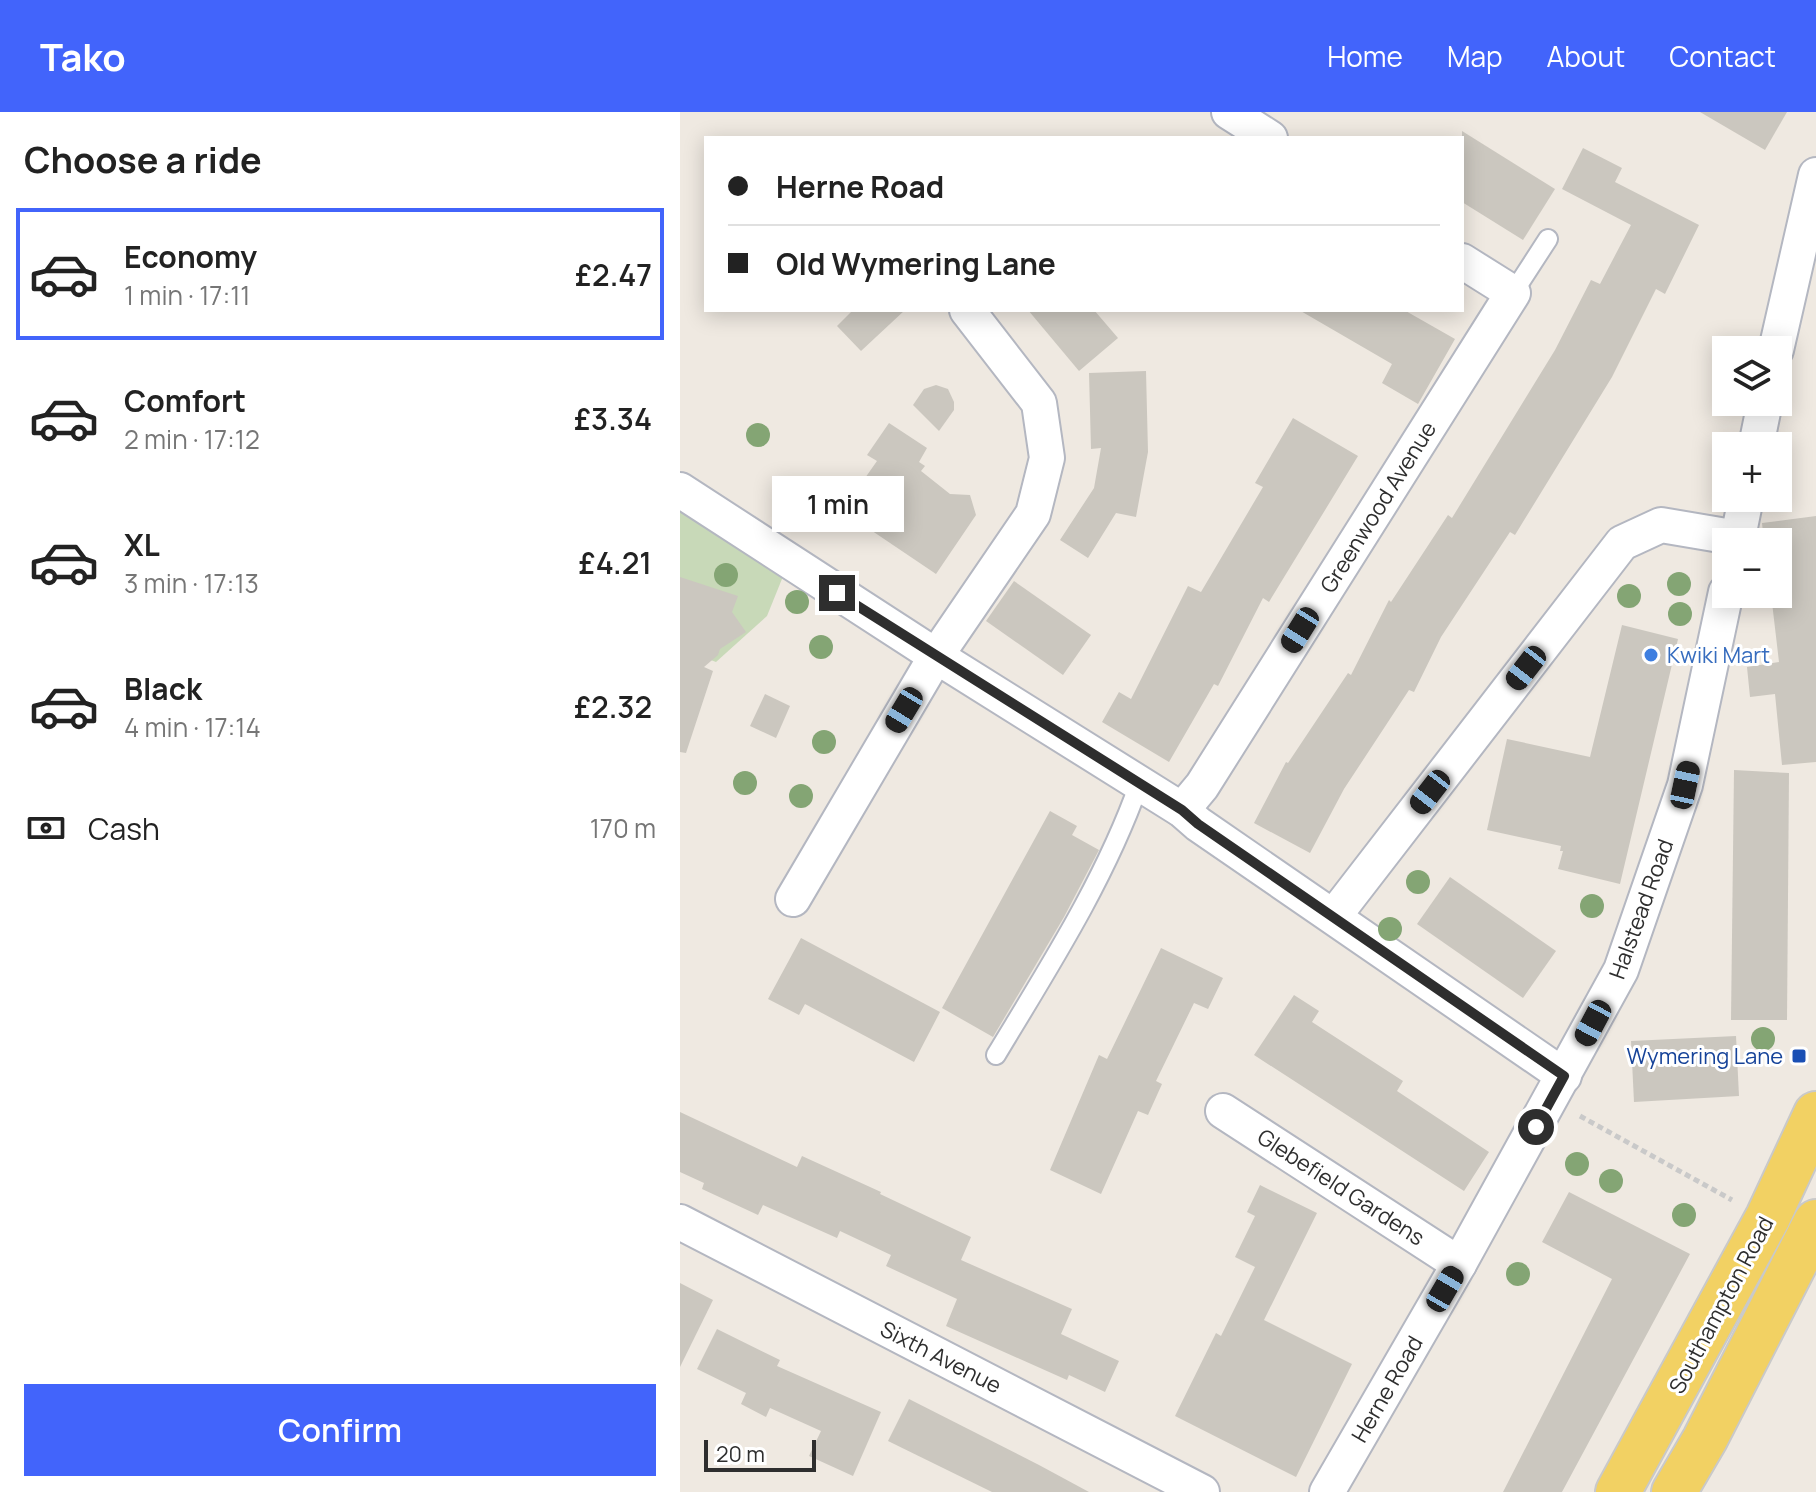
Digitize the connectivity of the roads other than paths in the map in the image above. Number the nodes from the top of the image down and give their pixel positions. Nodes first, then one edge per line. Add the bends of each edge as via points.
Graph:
1 (1229, 112) edge
2 (1267, 136) edge
3 (1816, 175) edge
4 (1548, 239) dead end
5 (1464, 262) edge
6 (1513, 293) junction
7 (969, 312) edge
8 (1779, 336) edge
9 (680, 490) edge
10 (1712, 535) edge
11 (1723, 608) edge
12 (936, 656) junction
13 (1139, 784) junction
14 (1182, 810) junction
15 (793, 899) dead end
16 (1334, 916) junction
17 (996, 1055) dead end
18 (1558, 1088) junction
19 (1223, 1111) dead end
20 (1816, 1114) edge
21 (680, 1222) edge
22 (1816, 1222) edge
23 (1459, 1264) junction
24 (1202, 1492) edge
25 (1327, 1492) edge
26 (1618, 1492) edge
27 (1674, 1492) edge

1 - 2 street
3 - 8 street
4 - 6 lane
5 - 6 street
6 - 14 street, Greenwood Avenue
7 - 12 street via 1039,403 1047,458 1033,514
9 - 12 street
10 - 16 street via 1661,525 1622,543
11 - 18 street, Halstead Road via 1685,785 1621,970
12 - 13 street
12 - 15 street
13 - 14 street
13 - 17 lane via 1079,918
14 - 16 street
16 - 18 street
18 - 23 street, Herne Road
19 - 23 street, Glebefield Gardens
20 - 26 main road, Southampton Road via 1768,1217
21 - 24 street, Sixth Avenue
22 - 27 main road, Southampton Road
23 - 25 street, Herne Road

